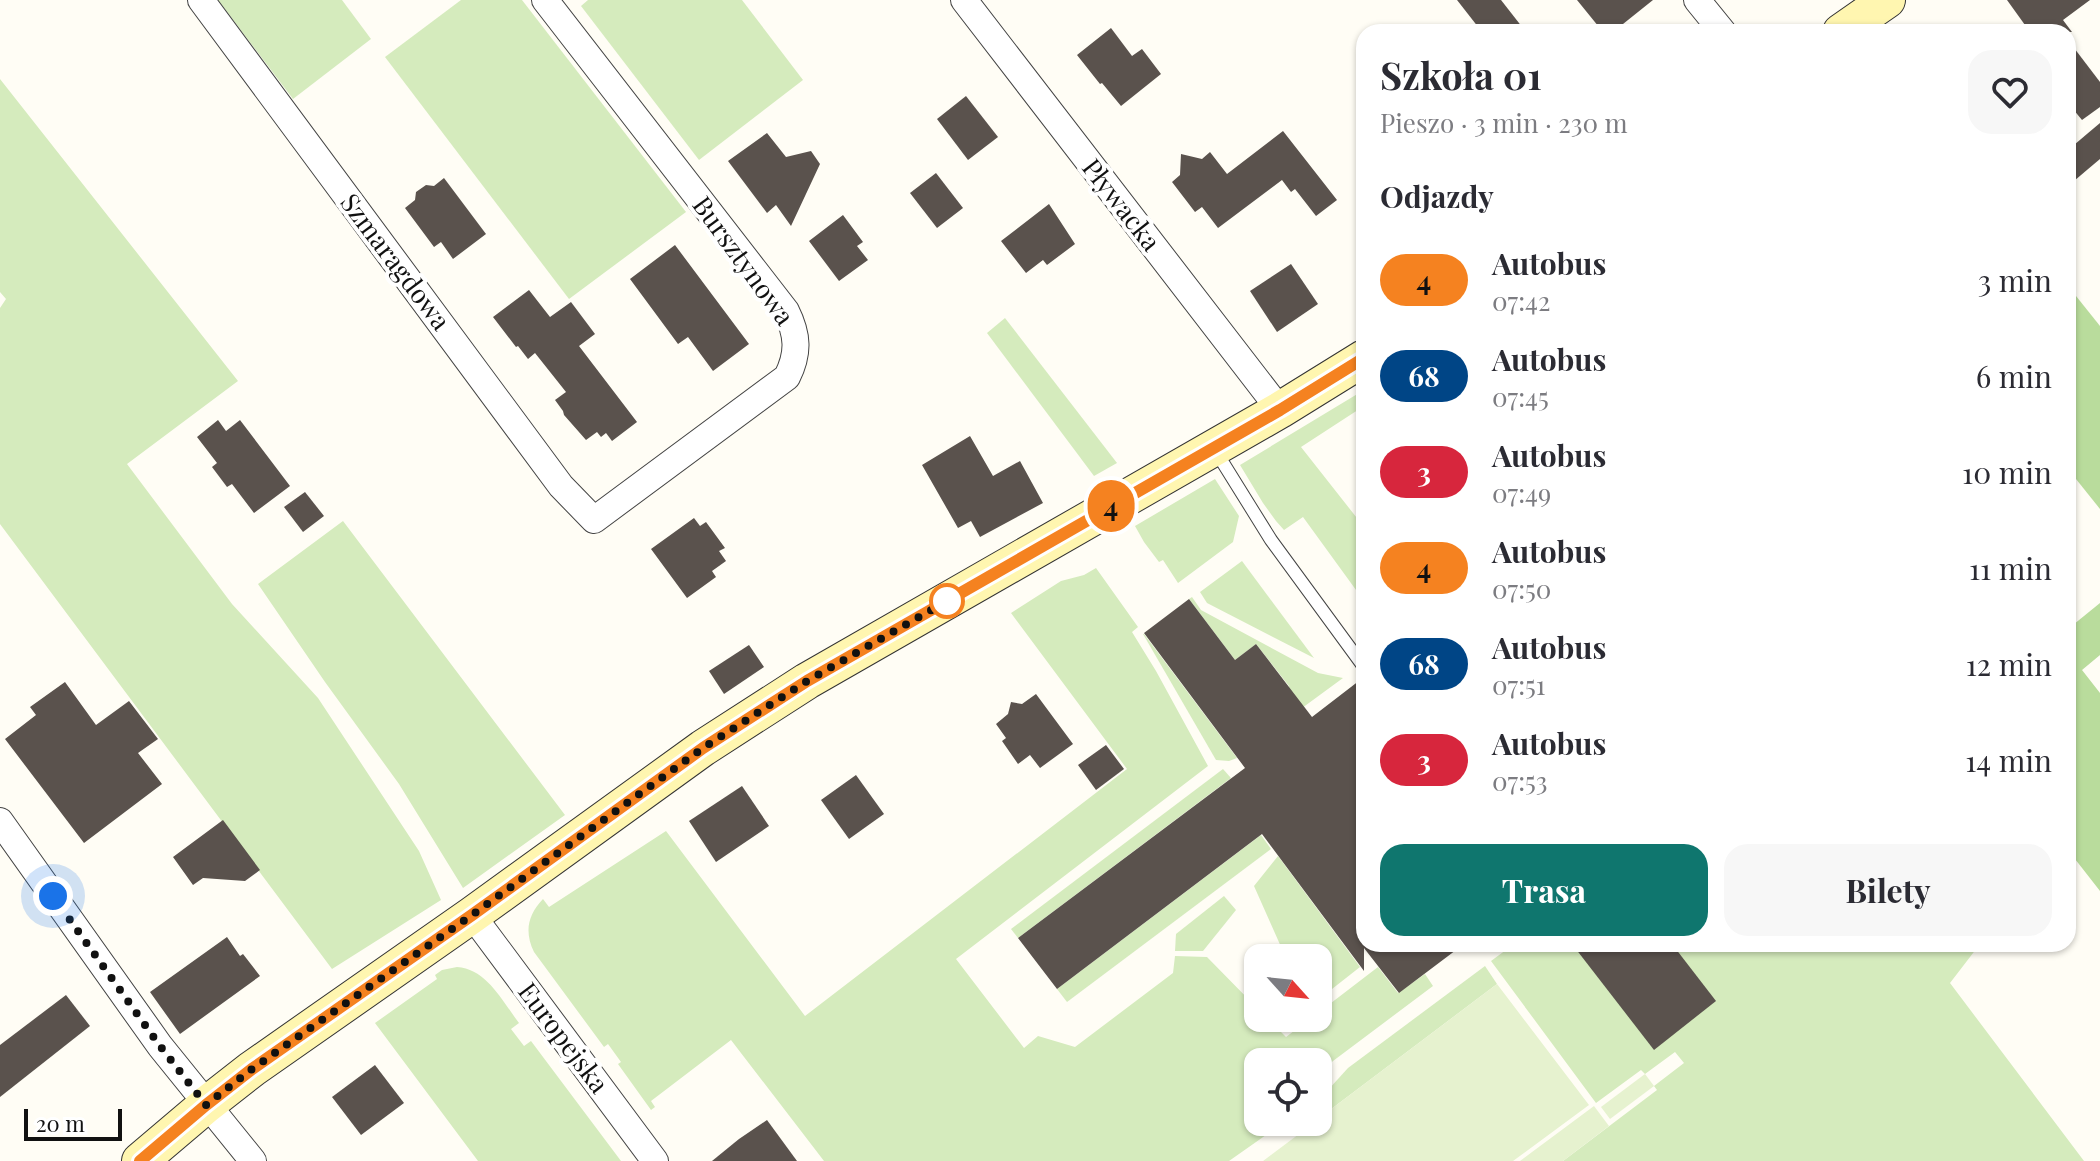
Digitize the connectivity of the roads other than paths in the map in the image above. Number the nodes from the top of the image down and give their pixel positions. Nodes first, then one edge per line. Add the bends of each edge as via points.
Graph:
1 (201, 0) edge
2 (545, 0) edge
3 (964, 0) edge
4 (1697, 0) edge
5 (1887, 0) edge
6 (1716, 24) edge
7 (1852, 24) edge
8 (1356, 363) edge
9 (1280, 410) junction
10 (1213, 448) junction
11 (594, 520) joint
12 (1356, 656) edge
13 (0, 821) edge
14 (472, 915) junction
15 (206, 1105) junction
16 (140, 1161) edge
17 (253, 1161) edge
18 (655, 1161) edge

1 - 11 street, Szmaragdowa via 561,486
2 - 11 street, Bursztynowa via 786,311 797,342 787,377
3 - 9 street, Pływacka
4 - 6 street
5 - 7 street
8 - 9 street
9 - 10 street
10 - 12 lane via 1271,540
10 - 14 street via 807,681 703,748
13 - 15 street
14 - 15 street
14 - 18 street, Europejska
15 - 16 street
15 - 17 street

